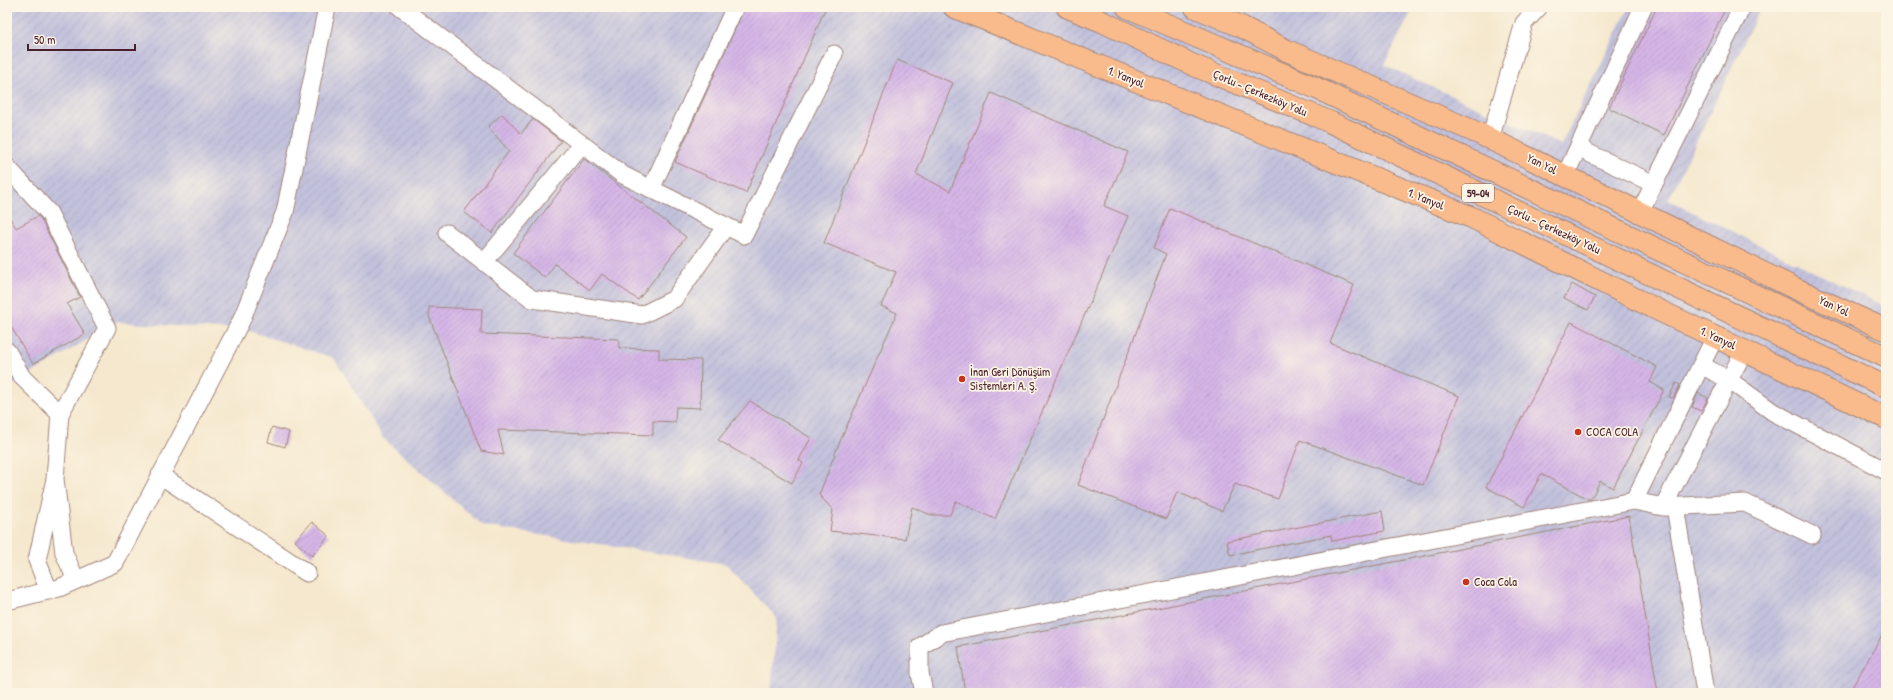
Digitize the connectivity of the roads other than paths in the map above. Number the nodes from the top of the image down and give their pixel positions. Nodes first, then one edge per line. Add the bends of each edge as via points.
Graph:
1 (327, 7) edge
2 (400, 7) edge
3 (735, 7) edge
4 (954, 7) edge
5 (1068, 7) edge
6 (1127, 7) edge
7 (1195, 7) edge
8 (1539, 7) edge
9 (1644, 7) edge
10 (1742, 7) edge
11 (834, 54) dead end
12 (1490, 139) junction
13 (582, 144) junction
14 (1578, 148) junction
15 (7, 167) edge
16 (1565, 176) junction
17 (1654, 184) junction
18 (651, 189) junction
19 (1640, 212) junction
20 (726, 226) junction
21 (447, 233) dead end
22 (484, 262) junction
23 (1886, 330) edge
24 (1715, 337) junction
25 (7, 351) edge
26 (1744, 351) junction
27 (1886, 357) edge
28 (1701, 365) junction
29 (1729, 380) junction
30 (1886, 387) edge
31 (60, 414) junction
32 (1886, 418) edge
33 (1886, 471) edge
34 (160, 476) junction
35 (55, 478) junction
36 (1634, 501) junction
37 (1669, 507) junction
38 (1812, 535) dead end
39 (307, 573) dead end
40 (76, 580) junction
41 (49, 591) junction
42 (7, 601) edge
43 (924, 693) edge
44 (1705, 693) edge

1 - 34 street via 285,212 241,321
2 - 13 street
3 - 18 street
4 - 24 main road, 1. Yanyol via 1471,217
5 - 30 main road, Çorlu - Çerkezköy Yolu / 59-04 via 1193,65 1330,122
6 - 27 main road, 59-04 via 1323,92
7 - 12 main road, Yan Yol
8 - 12 street via 1524,23
9 - 14 street
10 - 17 street
11 - 20 street via 744,235
12 - 16 main road, Yan Yol
13 - 18 street via 623,176
13 - 22 street
14 - 16 street
14 - 17 street
15 - 31 street via 49,213 107,328
16 - 19 main road, Yan Yol
17 - 19 street
18 - 20 street
19 - 23 main road, Yan Yol
20 - 22 street via 674,298 642,315 532,299
21 - 22 street
24 - 26 main road, 1. Yanyol
24 - 28 street
25 - 31 street via 22,377
26 - 29 street
26 - 32 main road, 1. Yanyol
28 - 29 street
28 - 36 street
29 - 33 street via 1773,412
29 - 37 street
31 - 35 street
34 - 39 street
34 - 40 street via 115,562
35 - 40 street via 64,553
35 - 41 street via 37,560
36 - 37 street
36 - 43 street via 941,633 920,647 920,674
37 - 38 street via 1745,503
37 - 44 street
40 - 41 street
41 - 42 street

